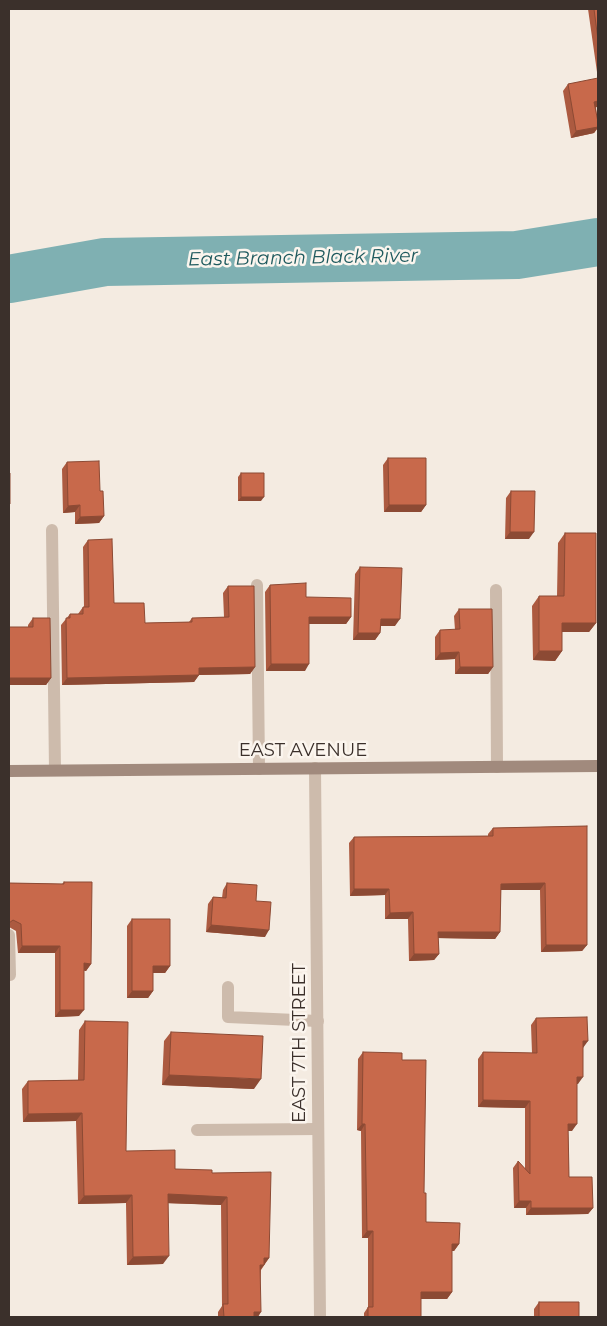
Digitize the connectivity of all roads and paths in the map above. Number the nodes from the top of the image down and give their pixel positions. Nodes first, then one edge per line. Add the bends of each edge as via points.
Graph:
1 (52, 530) dead end
2 (257, 585) dead end
3 (496, 590) dead end
4 (598, 766) edge
5 (497, 767) junction
6 (316, 768) junction
7 (259, 769) junction
8 (55, 770) junction
9 (9, 771) edge
10 (9, 935) edge
11 (10, 975) dead end
12 (228, 987) dead end
13 (318, 1021) junction
14 (196, 1130) dead end
15 (318, 1130) junction
16 (320, 1317) edge

1 - 8 street
2 - 7 street
3 - 5 street
4 - 5 street, EAST AVENUE
5 - 6 street, EAST AVENUE
6 - 7 street, EAST AVENUE
6 - 13 street, EAST 7TH STREET
7 - 8 street, EAST AVENUE
8 - 9 street, EAST AVENUE
10 - 11 street
12 - 13 street via 228,1017
13 - 15 street, EAST 7TH STREET
14 - 15 street
15 - 16 street, EAST 7TH STREET

